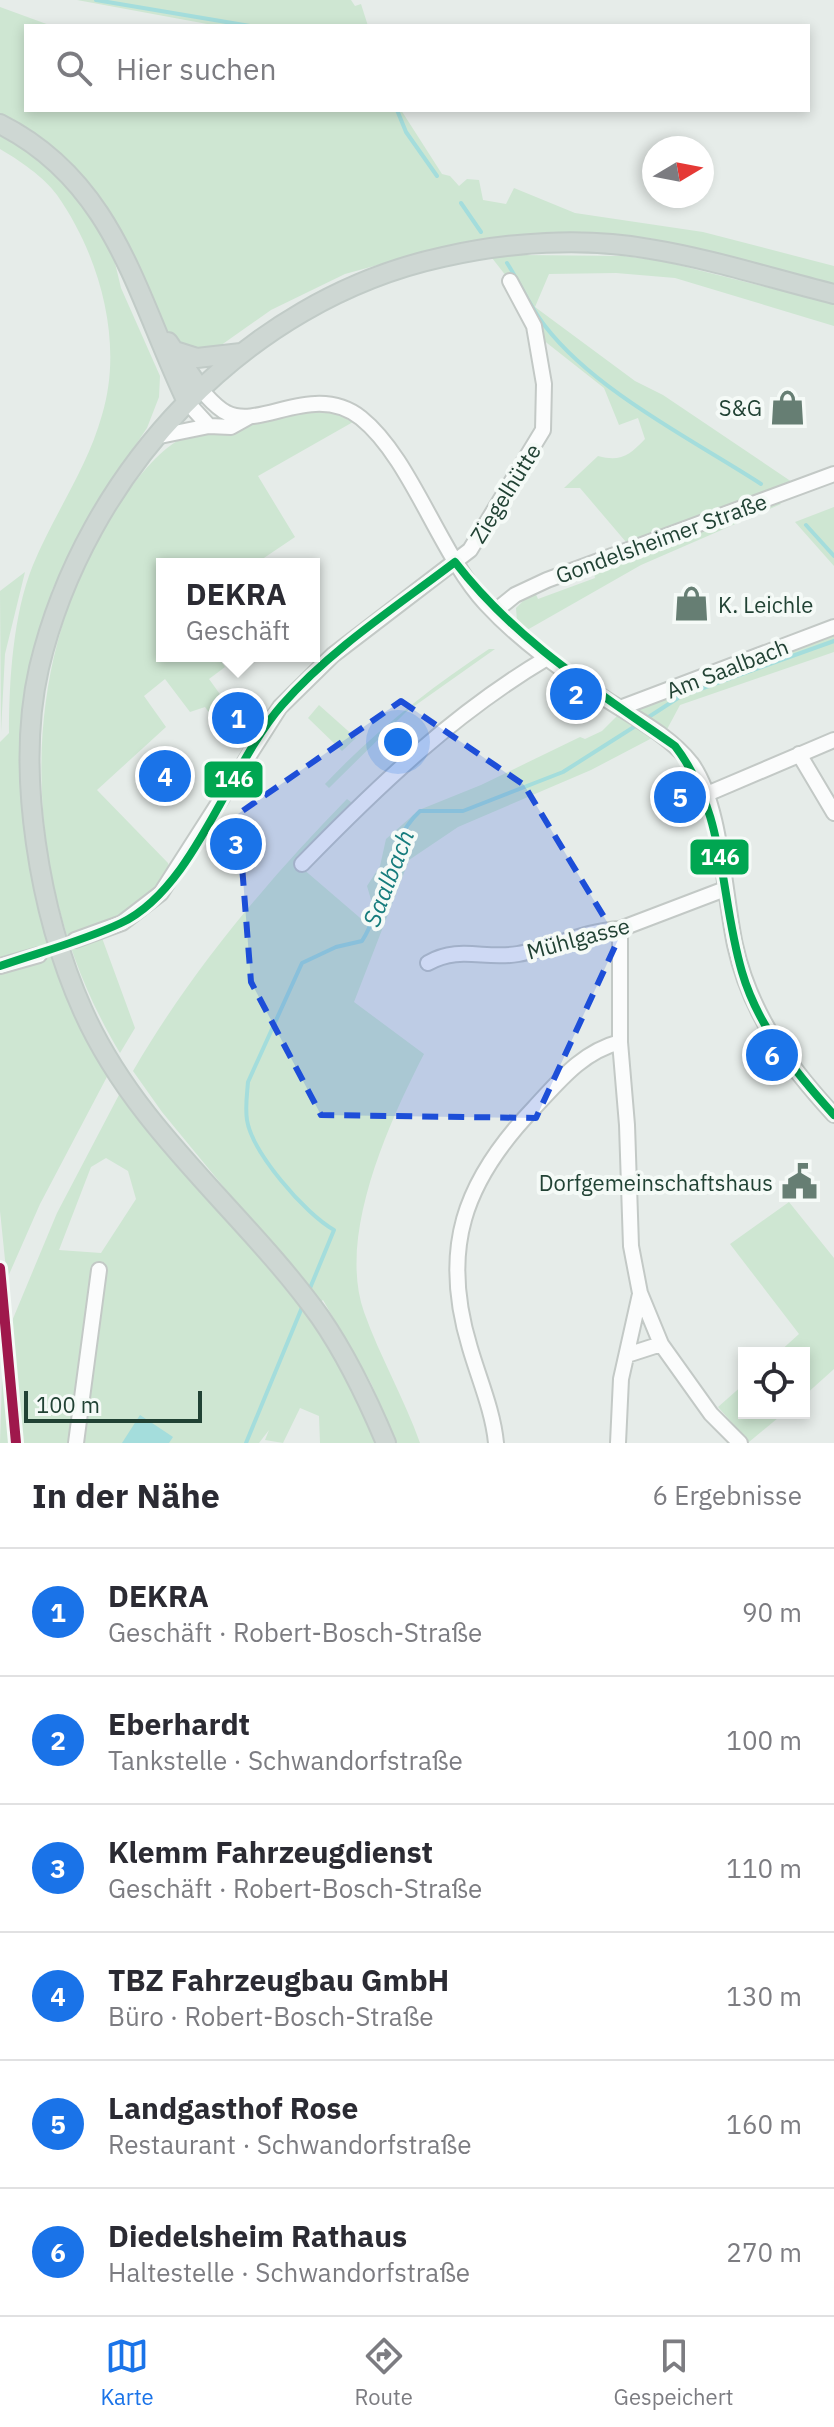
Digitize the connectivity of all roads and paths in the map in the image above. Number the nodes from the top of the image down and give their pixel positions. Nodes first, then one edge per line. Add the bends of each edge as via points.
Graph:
1 (0, 124) edge
2 (510, 281) dead end
3 (834, 294) edge
4 (241, 353) junction
5 (172, 358) junction
6 (194, 395) junction
7 (253, 415) junction
8 (209, 426) junction
9 (159, 431) junction
10 (834, 474) edge
11 (455, 562) junction
12 (494, 612) junction
13 (834, 627) edge
14 (547, 658) junction
15 (620, 708) junction
16 (834, 740) edge
17 (799, 754) junction
18 (707, 794) junction
19 (834, 813) edge
20 (302, 864) dead end
21 (725, 889) junction
22 (620, 929) junction
23 (75, 940) dead end
24 (39, 955) dead end
25 (428, 963) dead end
26 (0, 966) edge
27 (620, 1042) junction
28 (834, 1115) edge
29 (99, 1270) dead end
30 (640, 1293) junction
31 (661, 1344) junction
32 (627, 1355) junction
33 (76, 1443) edge
34 (386, 1443) edge
35 (496, 1443) edge
36 (618, 1443) edge
37 (740, 1443) edge

1 - 5 main road via 44,149 90,196
2 - 11 street, Ziegelhütte via 534,326 544,384 543,430 470,550
3 - 4 main road via 648,248 515,246 445,256 365,280 331,295
4 - 5 main road
4 - 6 main road
5 - 6 main road
5 - 9 main road
6 - 7 street via 225,413
6 - 8 street
6 - 9 main road
7 - 8 street via 231,427
7 - 11 street via 314,403 360,417 385,444
8 - 9 street
9 - 34 main road via 103,515 73,573 50,632 33,707 32,795 54,930 83,1011 113,1066 166,1140 321,1319 367,1397
10 - 12 street, Gondelsheimer Straße via 547,580
11 - 12 street
11 - 23 street, Ziegelhütte via 333,655 280,707 161,893 122,923
12 - 14 street
13 - 15 street, Am Saalbach
14 - 15 street
14 - 20 street via 427,743
15 - 18 street via 692,764
16 - 17 street
17 - 18 street
17 - 19 street
18 - 21 street
21 - 22 street, Mühlgasse
21 - 28 street via 742,971 760,1017
22 - 25 street, Mühlgasse via 516,955 445,953
22 - 27 street
24 - 26 street
27 - 30 street via 631,1246
27 - 35 street via 590,1052 515,1127 477,1187 461,1225 455,1267 459,1308
29 - 33 street
30 - 31 street
30 - 32 street
31 - 32 street
31 - 37 street via 711,1414
32 - 36 street

